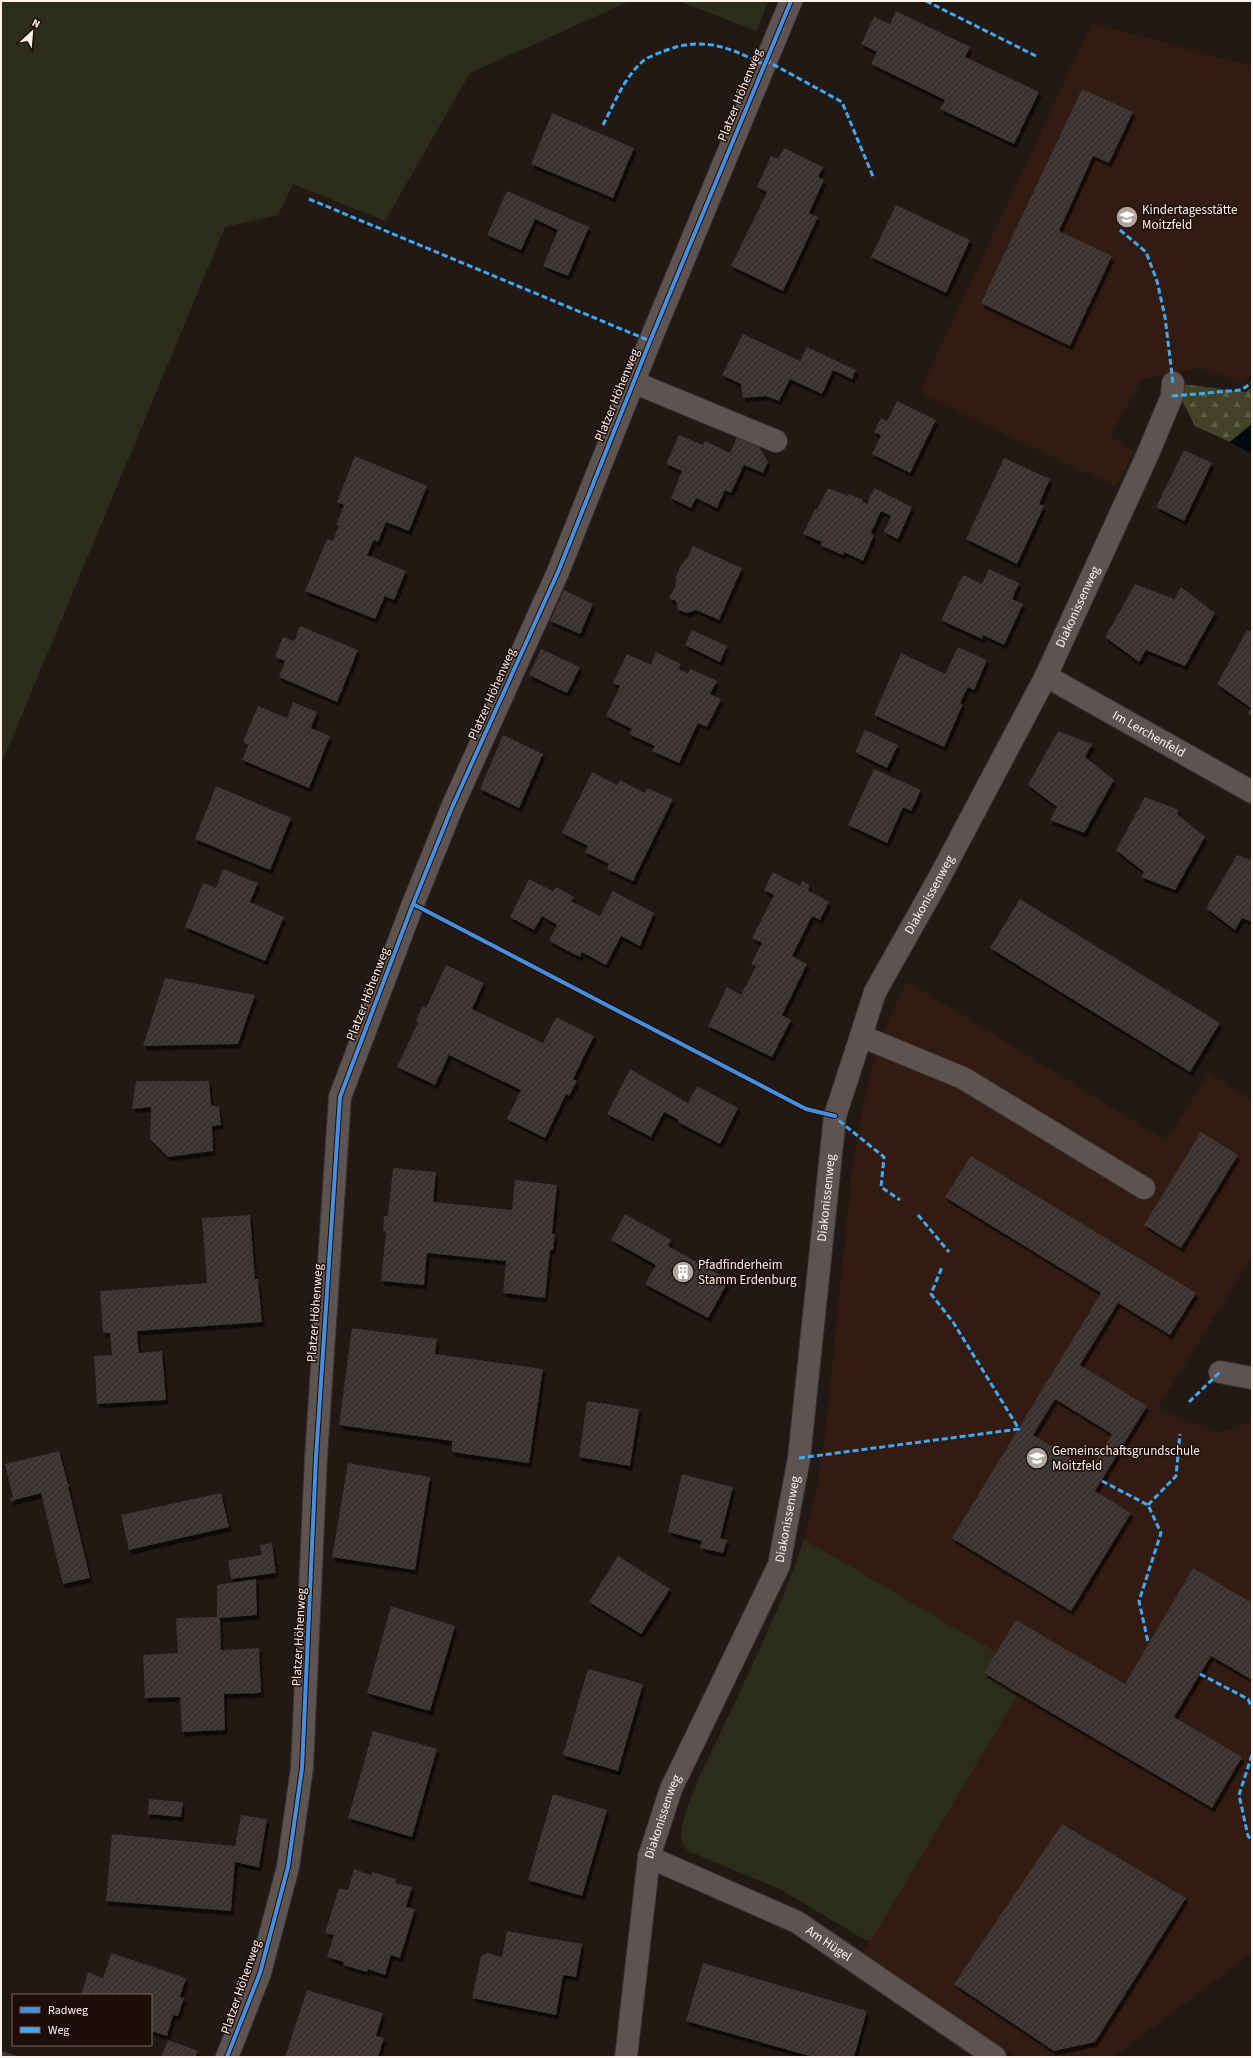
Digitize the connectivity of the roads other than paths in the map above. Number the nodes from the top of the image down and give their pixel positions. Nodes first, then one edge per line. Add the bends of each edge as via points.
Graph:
1 (791, 1) edge
2 (634, 382) junction
3 (1173, 384) dead end
4 (776, 441) dead end
5 (1046, 676) junction
6 (1252, 792) edge
7 (861, 1036) junction
8 (1144, 1188) dead end
9 (1220, 1372) dead end
10 (1252, 1378) edge
11 (649, 1857) junction
12 (227, 2057) edge
13 (626, 2057) edge
14 (994, 2057) edge

1 - 2 street, Platzer Höhenweg
2 - 4 street, Platzer Höhenweg
2 - 12 street, Platzer Höhenweg via 558,572 447,819 340,1097 316,1457 302,1768 288,1867 260,1972
3 - 5 street, Diakonissenweg via 1172,396 1147,456
5 - 6 street, Im Lerchenfeld
5 - 7 street, Diakonissenweg via 937,882 875,992
7 - 8 street via 964,1078
7 - 11 street, Diakonissenweg via 835,1116 799,1458 779,1565 671,1789
9 - 10 street
11 - 13 street, Diakonissenweg
11 - 14 street, Am Hügel via 797,1922

